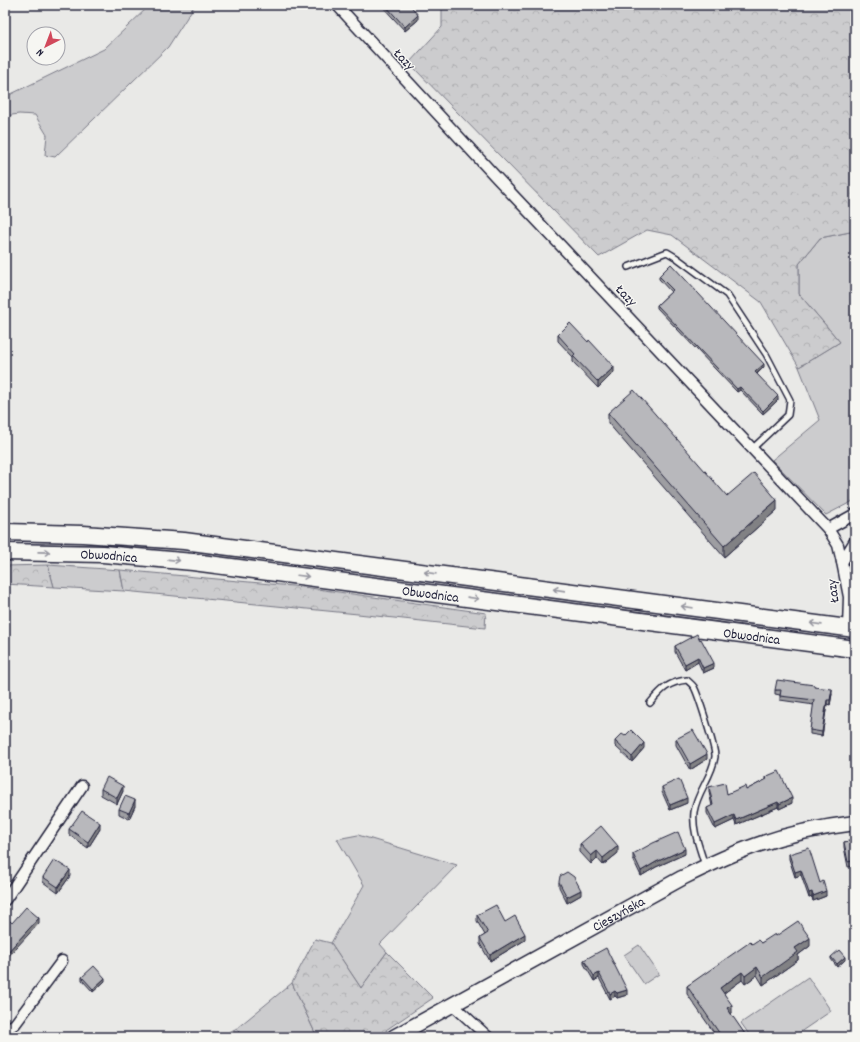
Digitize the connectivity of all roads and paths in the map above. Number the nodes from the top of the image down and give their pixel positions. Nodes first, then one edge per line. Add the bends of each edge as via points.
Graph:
1 (336, 5) edge
2 (628, 267) dead end
3 (753, 448) junction
4 (855, 514) edge
5 (828, 529) junction
6 (5, 532) edge
7 (855, 541) edge
8 (5, 552) edge
9 (842, 562) junction
10 (852, 628) edge
11 (855, 649) edge
12 (650, 703) dead end
13 (82, 786) dead end
14 (855, 822) edge
15 (705, 867) junction
16 (5, 900) edge
17 (62, 961) dead end
18 (453, 1005) junction
19 (5, 1030) edge
20 (394, 1037) edge
21 (488, 1037) edge

1 - 3 street, Łazy
2 - 3 lane via 667,252 727,294 766,354 790,400 788,415
3 - 5 street, Łazy
4 - 5 street
5 - 9 street, Łazy via 838,545
10 -> 6 main road, Obwodnica via 184,541 90,534
7 - 9 street
8 -> 11 main road, Obwodnica via 103,554 193,562
9 - 10 street, Łazy
12 - 15 lane via 661,689 675,681 687,680 694,686 704,715 715,756 694,812 695,835
13 - 16 street
14 - 15 street, Cieszyńska via 806,831 757,845
15 - 18 street, Cieszyńska
17 - 19 street via 15,1024
18 - 20 street, Cieszyńska
18 - 21 street

